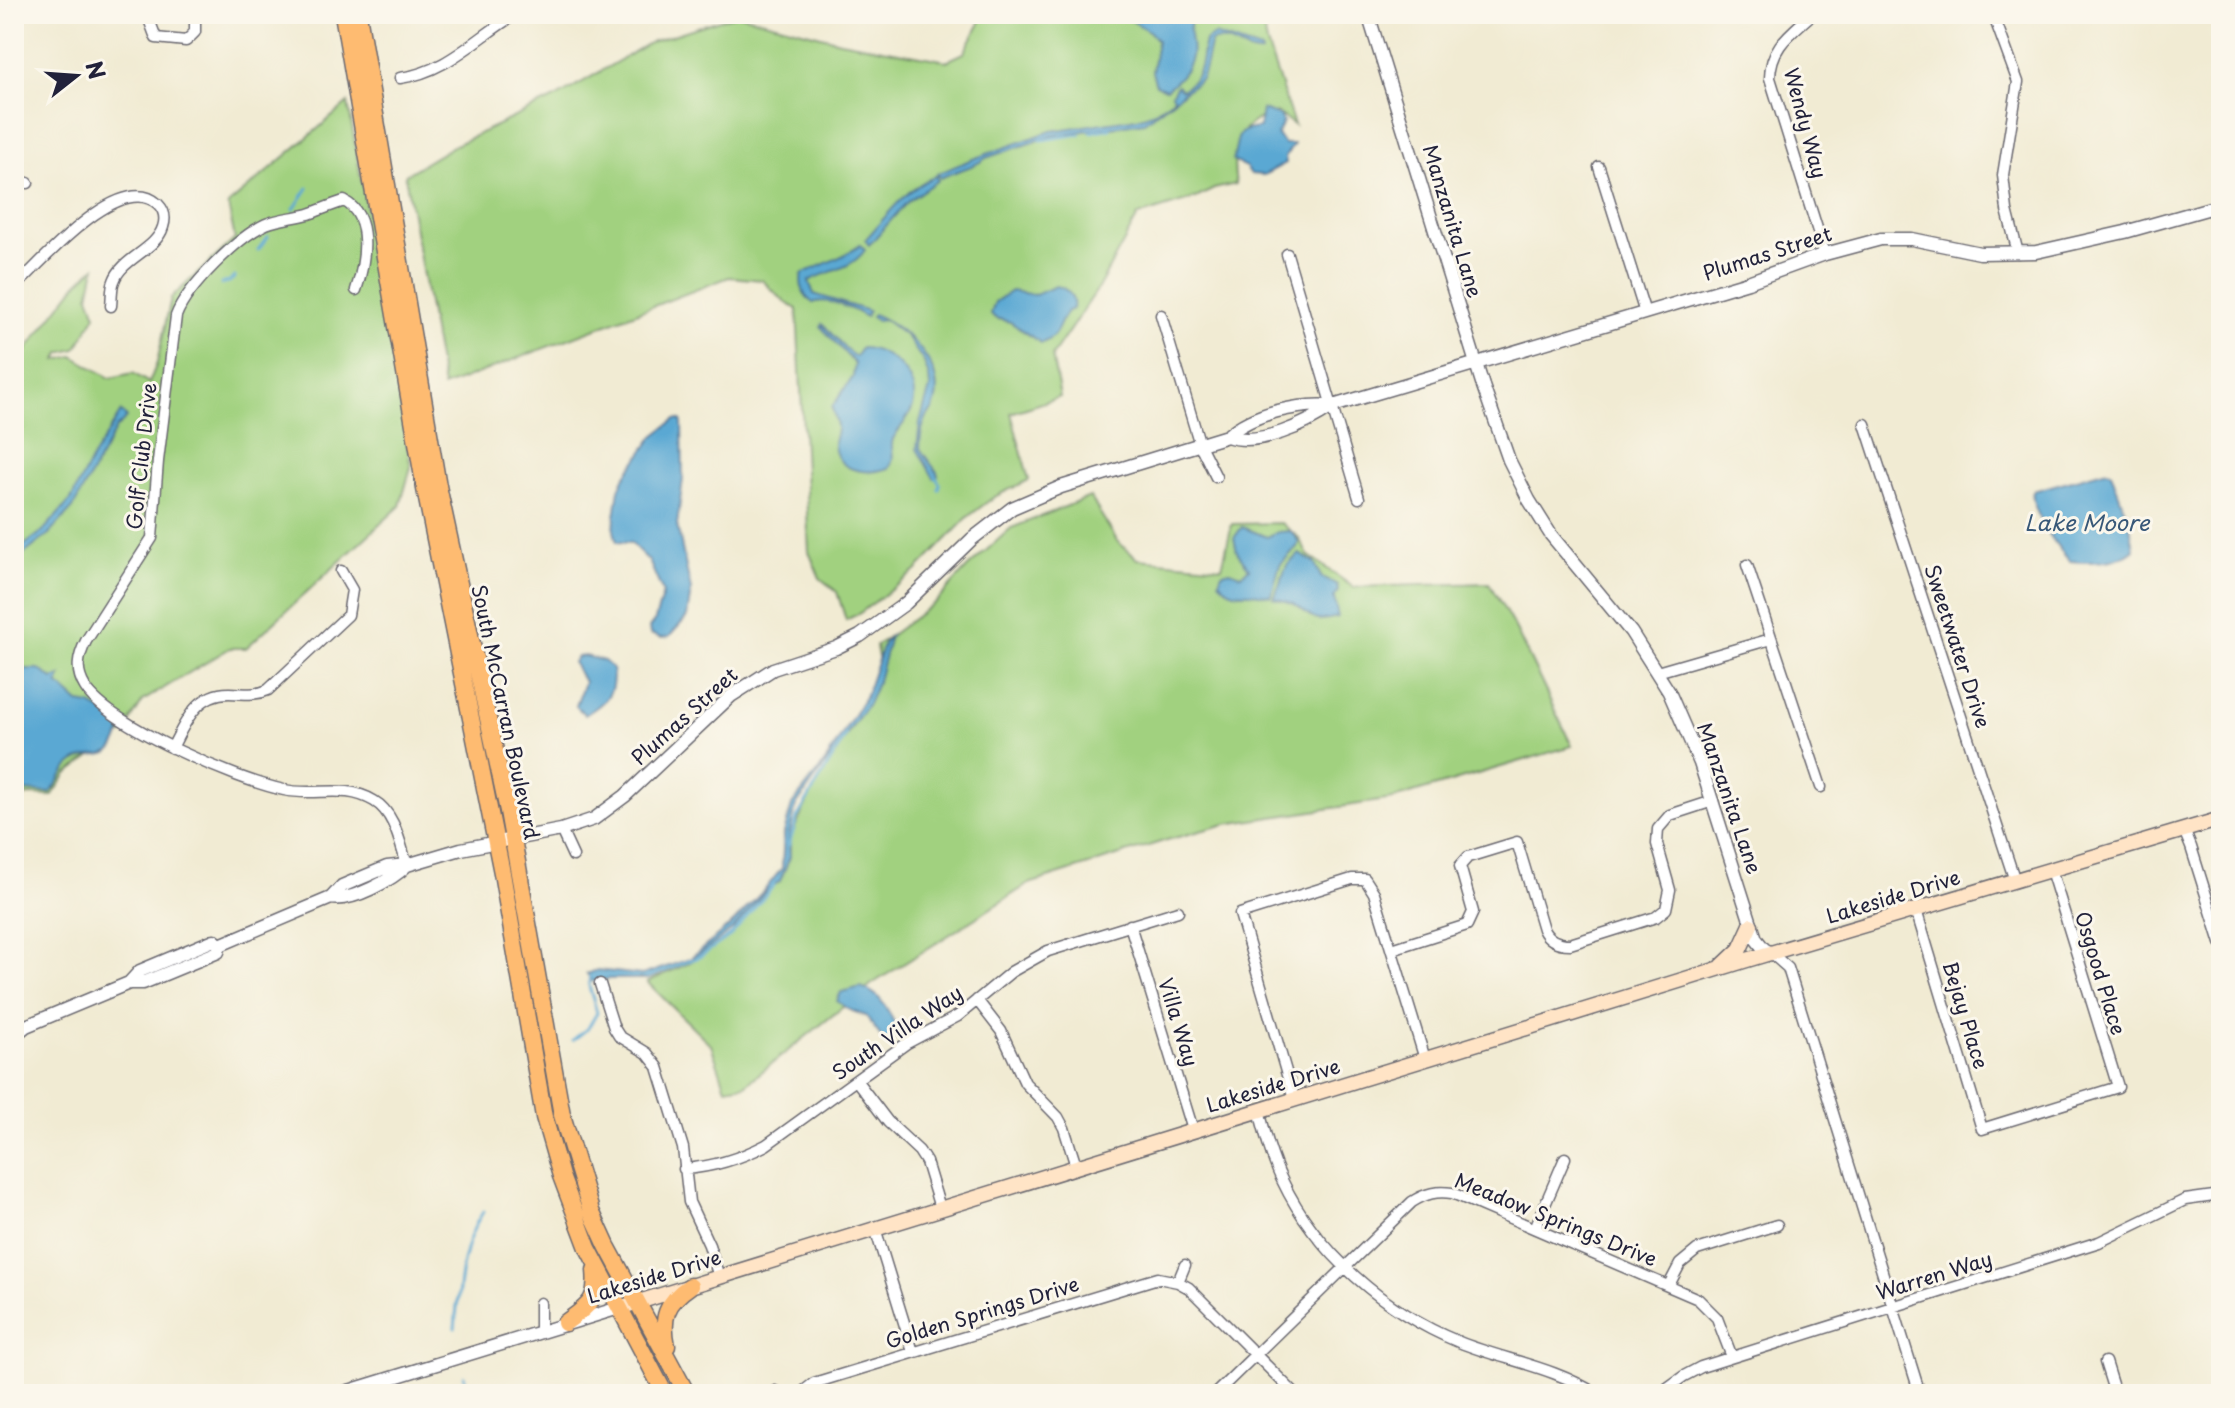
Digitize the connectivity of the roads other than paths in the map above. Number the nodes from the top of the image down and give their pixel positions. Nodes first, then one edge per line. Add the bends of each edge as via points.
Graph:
1 (147, 14) edge
2 (195, 14) edge
3 (343, 14) edge
4 (358, 14) edge
5 (516, 14) edge
6 (1368, 14) edge
7 (1812, 14) edge
8 (1993, 14) edge
9 (400, 78) dead end
10 (1599, 167) dead end
11 (14, 180) edge
12 (28, 183) dead end
13 (2221, 205) edge
14 (2018, 253) junction
15 (1287, 254) dead end
16 (1825, 254) junction
17 (27, 275) junction
18 (14, 279) edge
19 (14, 288) edge
20 (356, 290) dead end
21 (111, 306) dead end
22 (1645, 313) junction
23 (1161, 315) dead end
24 (1476, 362) junction
25 (1333, 406) junction
26 (1865, 424) dead end
27 (1227, 436) junction
28 (1200, 445) junction
29 (1216, 477) dead end
30 (1359, 498) dead end
31 (1747, 565) dead end
32 (341, 571) dead end
33 (1771, 639) junction
34 (1657, 672) junction
35 (172, 748) junction
36 (1821, 787) dead end
37 (1713, 801) junction
38 (2221, 819) edge
39 (561, 830) junction
40 (2184, 830) junction
41 (513, 840) junction
42 (495, 843) junction
43 (573, 856) dead end
44 (407, 865) junction
45 (2051, 870) junction
46 (2015, 881) junction
47 (1916, 910) junction
48 (1178, 911) dead end
49 (1130, 925) junction
50 (1751, 925) junction
51 (2221, 943) edge
52 (1392, 949) junction
53 (1771, 953) junction
54 (1719, 968) junction
55 (600, 984) dead end
56 (977, 1000) junction
57 (526, 1016) junction
58 (20, 1026) edge
59 (14, 1036) edge
60 (1425, 1059) junction
61 (856, 1080) junction
62 (1294, 1099) junction
63 (1259, 1110) junction
64 (562, 1115) junction
65 (1982, 1129) joint
66 (1193, 1130) junction
67 (1565, 1158) dead end
68 (1076, 1166) junction
69 (684, 1169) junction
70 (2221, 1195) edge
71 (940, 1208) junction
72 (1777, 1225) dead end
73 (875, 1228) junction
74 (1535, 1228) junction
75 (594, 1261) junction
76 (1185, 1265) dead end
77 (1346, 1267) junction
78 (719, 1277) junction
79 (1178, 1282) junction
80 (1669, 1285) junction
81 (690, 1286) junction
82 (637, 1302) junction
83 (540, 1303) dead end
84 (1892, 1306) junction
85 (619, 1308) junction
86 (565, 1323) junction
87 (540, 1331) junction
88 (913, 1352) junction
89 (1255, 1355) junction
90 (1732, 1357) junction
91 (2105, 1362) dead end
92 (673, 1367) junction
93 (339, 1394) edge
94 (665, 1394) edge
95 (687, 1394) edge
96 (800, 1394) edge
97 (1215, 1394) edge
98 (1295, 1394) edge
99 (1596, 1394) edge
100 (1659, 1394) edge
101 (1920, 1394) edge
102 (2115, 1394) edge

1 - 2 street via 156,38 186,41 195,32
3 - 42 main road, South McCarran Boulevard via 425,489
4 - 41 main road, South McCarran Boulevard via 438,486
5 - 9 street via 445,64
6 - 24 street, Manzanita Lane
7 - 16 street, Wendy Way via 1778,44 1770,78
8 - 14 street via 2018,82 2003,175
10 - 22 street
11 - 12 street
13 - 14 street, Plumas Street via 2088,241
14 - 16 street, Plumas Street via 1980,253 1895,238
15 - 25 street
16 - 22 street, Plumas Street
17 - 18 street
17 - 19 street
17 - 21 street via 109,203 139,196 150,199 161,208 163,229 114,280
20 - 35 street, Golf Club Drive via 364,253 361,222 344,201 253,232 196,283 180,306 161,429 152,538 78,656 86,689 114,714
22 - 24 street, Plumas Street
23 - 28 street
24 - 25 street, Plumas Street
24 - 34 street, Manzanita Lane via 1500,438 1529,500
25 - 27 street, Plumas Street via 1278,411
25 - 27 street, Plumas Street via 1279,433
25 - 30 street
26 - 46 street, Sweetwater Drive
27 - 28 street, Plumas Street
28 - 29 street
28 - 39 street, Plumas Street via 1052,490 1012,508 906,603 860,636 773,669 731,696 594,819
31 - 33 street
32 - 35 street via 352,590 348,615 268,690 218,694 192,709
33 - 34 street
33 - 36 street
34 - 37 street, Manzanita Lane via 1692,741
35 - 44 street, Golf Club Drive via 285,791 338,789 372,800 390,819
37 - 50 street, Manzanita Lane
37 - 52 street via 1670,815 1658,829 1670,890 1666,909 1656,917 1570,944 1558,943 1545,934 1517,842 1468,857 1460,866 1473,912 1467,925
38 - 40 main road, Lakeside Drive
39 - 41 street, Plumas Street
39 - 43 street
40 - 45 main road, Lakeside Drive
40 - 51 street
41 - 42 street, Plumas Street
41 - 64 main road, South McCarran Boulevard
42 - 44 street, Plumas Street
42 - 57 main road, South McCarran Boulevard
44 - 58 street, Plumas Street via 387,867 342,886 331,898 220,945 218,952
45 - 46 main road, Lakeside Drive
45 - 65 street, Osgood Place via 2118,1087
46 - 47 main road, Lakeside Drive
47 - 53 main road, Lakeside Drive
47 - 65 street, Bejay Place
48 - 49 street, South Villa Way
49 - 56 street, South Villa Way via 1027,961
49 - 66 street, Villa Way
50 - 53 street, Manzanita Lane via 1758,943
50 - 54 main road via 1740,949
52 - 60 street
52 - 62 street via 1365,879 1240,914
53 - 54 main road, Lakeside Drive
53 - 84 street, Manzanita Lane via 1788,968
54 - 60 main road, Lakeside Drive
55 - 69 street via 614,1028 658,1067 683,1148
56 - 61 street, South Villa Way
56 - 68 street via 1001,1031 1025,1083 1058,1117
57 - 64 main road via 536,1025
57 - 75 main road, South McCarran Boulevard via 556,1161
58 - 59 street, Plumas Street
60 - 62 main road, Lakeside Drive
61 - 69 street, South Villa Way via 759,1149
61 - 71 street via 919,1151
62 - 63 main road, Lakeside Drive
63 - 66 main road, Lakeside Drive
63 - 77 street via 1292,1200
64 - 82 main road, South McCarran Boulevard via 591,1211
66 - 68 main road, Lakeside Drive
67 - 74 street
68 - 71 main road, Lakeside Drive
69 - 78 street via 689,1202
70 - 84 street, Warren Way via 2185,1200 2099,1242
71 - 73 main road, Lakeside Drive
72 - 80 street via 1697,1250 1680,1264
73 - 78 main road, Lakeside Drive
73 - 88 street
74 - 77 street, Meadow Springs Drive via 1452,1193 1432,1193 1412,1202
74 - 80 street, Meadow Springs Drive
75 - 85 main road, South McCarran Boulevard
75 - 86 main road via 593,1301
76 - 79 street
77 - 89 street, Meadow Springs Drive
77 - 99 street via 1387,1302 1434,1330
78 - 81 main road, Lakeside Drive
79 - 88 street, Golden Springs Drive via 1148,1280
79 - 89 street
80 - 90 street, Meadow Springs Drive via 1708,1307
81 - 82 main road, Lakeside Drive
81 - 92 main road via 671,1300 665,1316
82 - 85 main road, Lakeside Drive
82 - 92 main road, South McCarran Boulevard
83 - 87 street
84 - 90 street, Warren Way
84 - 101 street, Manzanita Lane
85 - 86 street, Lakeside Drive
85 - 94 main road, South McCarran Boulevard
86 - 87 street, Lakeside Drive
87 - 93 street, Lakeside Drive
88 - 96 street, Golden Springs Drive via 814,1383
89 - 97 street, Meadow Springs Drive
89 - 98 street
90 - 100 street, Warren Way via 1684,1376
91 - 102 street
92 - 95 main road, South McCarran Boulevard

